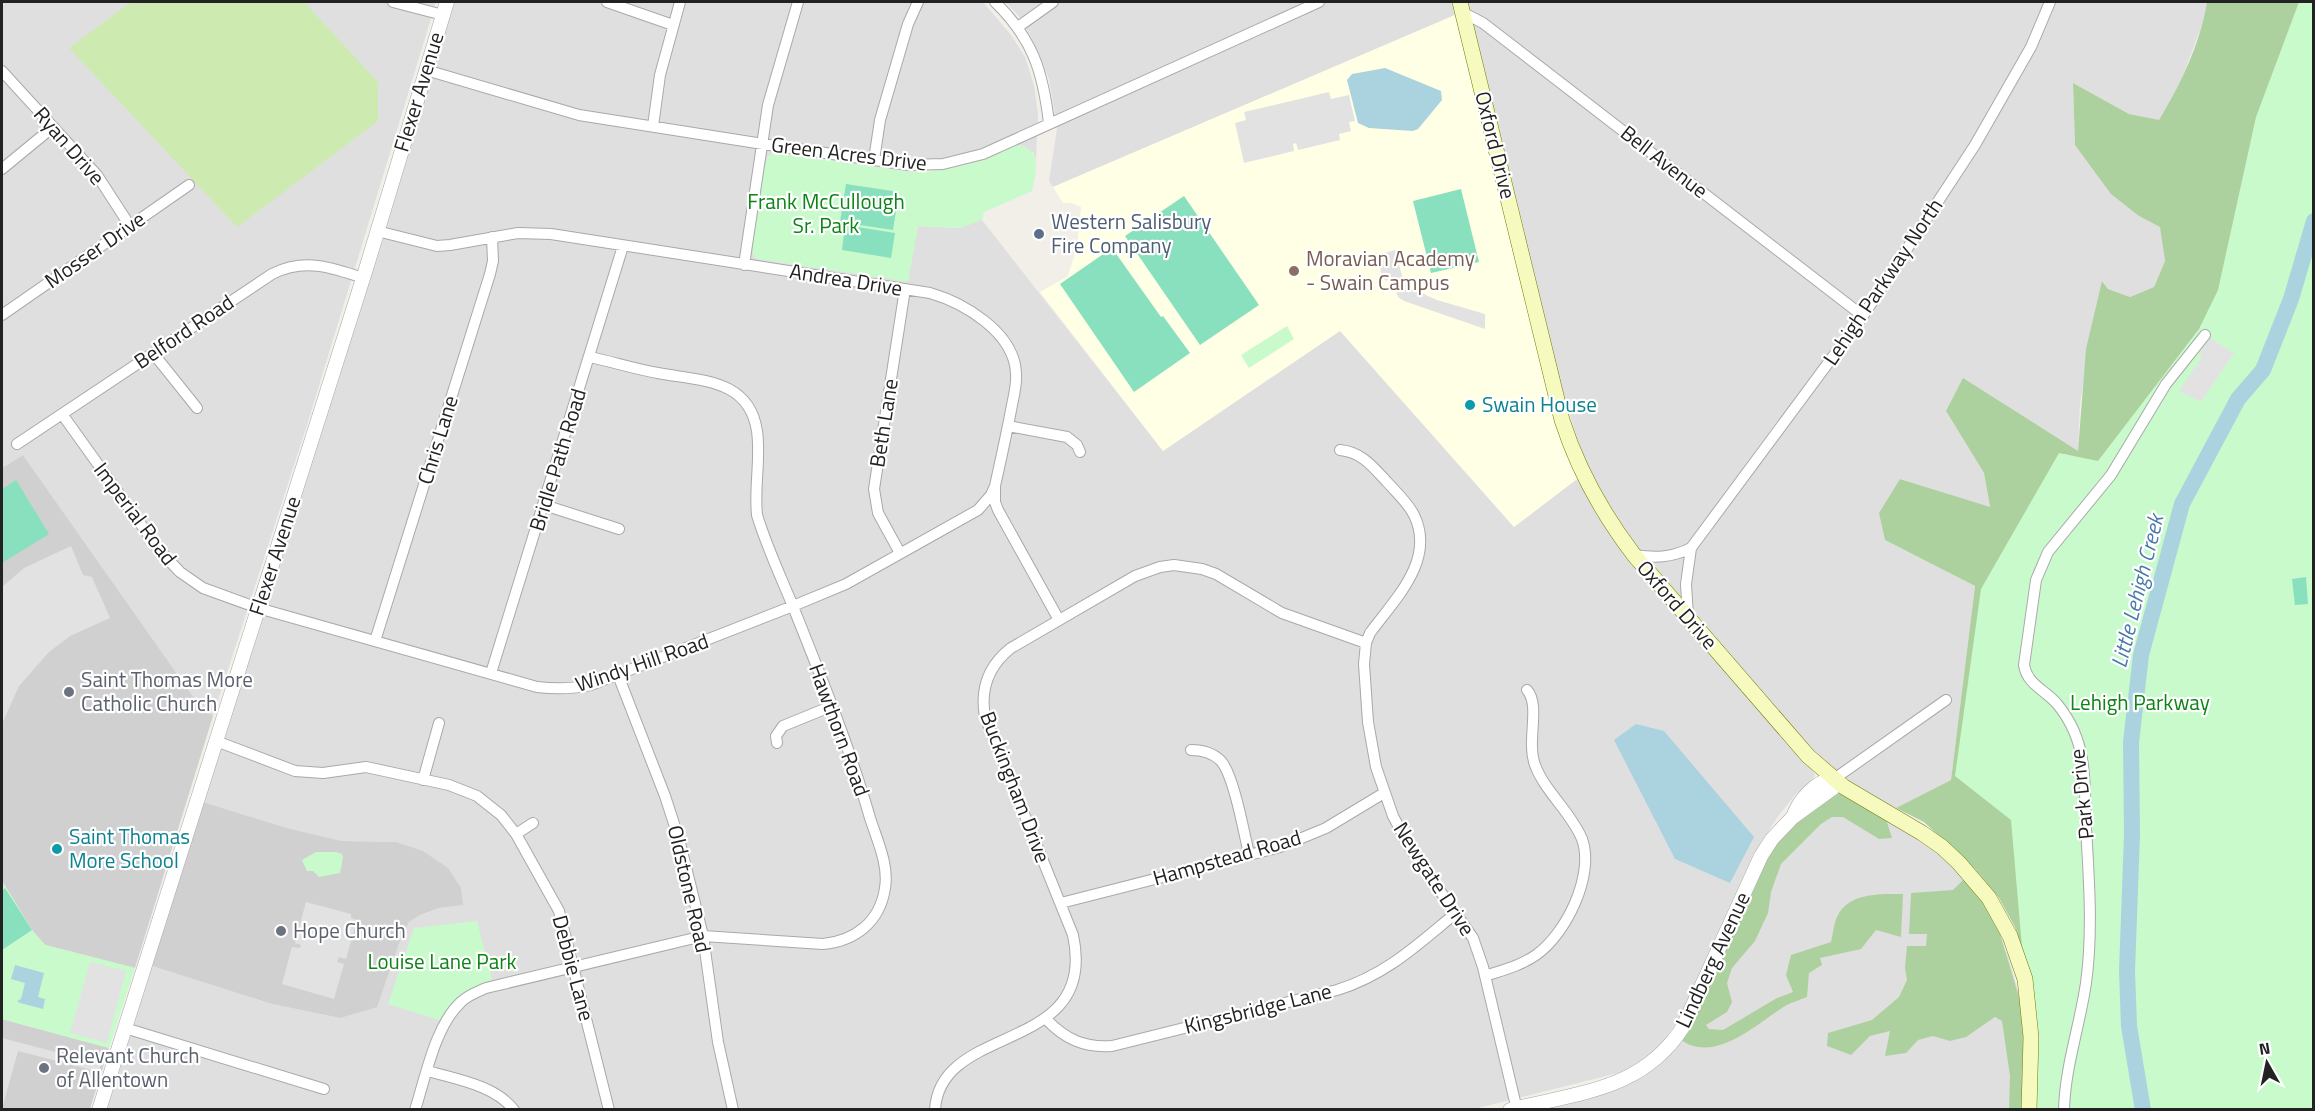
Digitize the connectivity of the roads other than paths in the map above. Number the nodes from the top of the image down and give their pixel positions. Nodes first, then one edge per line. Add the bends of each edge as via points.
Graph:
1 (393, 2) edge
2 (606, 2) edge
3 (680, 2) edge
4 (798, 2) edge
5 (918, 2) edge
6 (995, 2) edge
7 (1053, 2) edge
8 (1319, 2) edge
9 (2050, 2) edge
10 (1461, 7) edge
11 (445, 8) edge
12 (673, 25) junction
13 (1018, 27) junction
14 (426, 70) junction
15 (2, 71) edge
16 (1049, 123) junction
17 (653, 126) junction
18 (53, 127) junction
19 (763, 144) junction
20 (874, 160) junction
21 (2, 169) edge
22 (189, 185) dead end
23 (130, 226) junction
24 (377, 231) junction
25 (492, 237) junction
26 (623, 246) junction
27 (744, 265) junction
28 (363, 278) junction
29 (906, 289) junction
30 (2, 315) edge
31 (1863, 316) junction
32 (2205, 335) dead end
33 (153, 352) junction
34 (590, 357) junction
35 (197, 408) dead end
36 (62, 414) junction
37 (1008, 426) junction
38 (17, 444) dead end
39 (1340, 450) dead end
40 (1080, 452) dead end
41 (995, 486) junction
42 (544, 506) junction
43 (619, 529) dead end
44 (1691, 548) junction
45 (900, 553) junction
46 (1634, 555) junction
47 (793, 606) junction
48 (258, 608) junction
49 (1689, 618) junction
50 (1059, 620) junction
51 (375, 641) junction
52 (1366, 643) junction
53 (491, 673) junction
54 (618, 675) junction
55 (1527, 690) dead end
56 (1946, 700) dead end
57 (832, 706) junction
58 (439, 723) dead end
59 (216, 741) junction
60 (777, 743) dead end
61 (1191, 750) dead end
62 (1834, 779) junction
63 (423, 780) junction
64 (1384, 793) junction
65 (532, 823) dead end
66 (516, 834) junction
67 (1250, 854) junction
68 (1061, 903) junction
69 (1456, 913) junction
70 (703, 936) junction
71 (573, 966) junction
72 (1485, 976) junction
73 (1046, 1019) junction
74 (125, 1028) junction
75 (428, 1071) junction
76 (324, 1089) dead end
77 (1514, 1109) edge
78 (99, 1110) edge
79 (415, 1110) edge
80 (514, 1110) edge
81 (609, 1110) edge
82 (733, 1110) edge
83 (935, 1110) edge
84 (2029, 1110) edge
85 (2064, 1110) edge

1 - 11 street
2 - 12 street
3 - 12 street
4 - 19 street via 768,105
5 - 20 street via 880,120
6 - 13 street
7 - 13 street
8 - 16 street, Green Acres Drive
9 - 31 street, Lehigh Parkway North via 2031,47 1975,145
10 - 31 street, Bell Avenue
10 - 46 main road, Oxford Drive via 1562,420 1588,487
11 - 14 street, Flexer Avenue
12 - 17 street via 660,75
13 - 16 street via 1039,69
14 - 17 street, Green Acres Drive via 554,109
14 - 24 street, Flexer Avenue
15 - 18 street, Ryan Drive
16 - 20 street, Green Acres Drive via 960,161 926,165
17 - 19 street, Green Acres Drive
18 - 21 street
18 - 23 street, Ryan Drive via 97,175
19 - 20 street, Green Acres Drive
19 - 27 street
22 - 23 street, Mosser Drive
23 - 30 street, Mosser Drive
24 - 25 street, Andrea Drive via 437,246
24 - 28 street, Flexer Avenue
25 - 26 street, Andrea Drive via 534,233
25 - 51 street, Chris Lane via 490,274
26 - 27 street, Andrea Drive
26 - 34 street, Bridle Path Road
27 - 29 street, Andrea Drive
28 - 33 street, Belford Road via 316,264 289,267 272,274
28 - 48 street, Flexer Avenue
29 - 37 street, Andrea Drive via 961,304 999,336 1014,360 1016,371
29 - 45 street, Beth Lane via 874,489 878,513
31 - 44 street, Lehigh Parkway North
32 - 85 street, Park Drive via 2166,384 2111,475 2048,552 2032,598 2025,672 2066,715 2082,759 2089,957
33 - 35 street
33 - 36 street, Belford Road
34 - 42 street, Bridle Path Road
34 - 47 street, Hawthorn Road via 708,380 740,398 756,428 757,515
36 - 38 street, Belford Road
36 - 48 street, Imperial Road via 166,559 203,588
37 - 40 street via 1066,437
37 - 41 street, Andrea Drive
39 - 52 street, Newgate Drive via 1358,454 1408,505 1420,537 1414,573
41 - 45 street, Windy Hill Road via 978,510
41 - 50 street, Andrea Drive via 998,510
42 - 43 street
42 - 53 street, Bridle Path Road
44 - 46 street via 1661,558
44 - 49 street, Lehigh Parkway North via 1686,584
45 - 47 street, Windy Hill Road via 846,584
46 - 49 main road, Oxford Drive
47 - 54 street, Windy Hill Road
47 - 57 street, Hawthorn Road
48 - 51 street, Windy Hill Road
48 - 59 street, Flexer Avenue
49 - 62 main road, Oxford Drive via 1808,756
50 - 52 street, Buckingham Drive via 1146,571 1188,566 1216,574 1298,620
50 - 68 street, Buckingham Drive via 1002,655 989,672 983,705 988,728
51 - 53 street, Windy Hill Road
52 - 64 street, Newgate Drive via 1368,722
53 - 54 street, Windy Hill Road via 537,687 566,689
54 - 70 street, Oldstone Road via 673,818
55 - 72 street via 1534,701 1531,745 1535,765 1581,838 1585,874 1566,921 1548,945 1526,961
56 - 62 street, Lindberg Avenue
57 - 60 street via 783,726 776,736
57 - 70 street, Hawthorn Road via 858,774 884,865 885,887 873,919 857,934 823,944
58 - 63 street
59 - 63 street, Debbie Lane via 295,771 323,773 366,767
59 - 74 street, Flexer Avenue
61 - 67 street via 1215,756 1227,770
62 - 77 street, Lindberg Avenue via 1823,780 1798,804 1793,817 1761,856 1683,1026 1659,1058 1614,1084
62 - 84 main road, Oxford Drive via 1942,847 1976,880 2001,917 2019,957 2028,1002
63 - 66 street, Debbie Lane via 477,796 501,814
64 - 67 street, Hampstead Road via 1326,828
64 - 69 street, Newgate Drive via 1410,848
65 - 66 street
66 - 71 street, Debbie Lane via 559,911
67 - 68 street, Hampstead Road
68 - 73 street, Buckingham Drive via 1073,935 1076,962 1064,999
69 - 72 street, Newgate Drive via 1473,938
69 - 73 street, Kingsbridge Lane via 1394,964 1337,990 1112,1046 1077,1042 1057,1031
70 - 71 street, Hawthorn Road
70 - 82 street, Oldstone Road via 718,1042
71 - 75 street, Hawthorn Road via 486,988 463,1000 444,1023
71 - 81 street, Debbie Lane
72 - 77 street, Newgate Drive
73 - 83 street, Buckingham Drive via 958,1064 943,1083
74 - 76 street
74 - 78 street, Flexer Avenue
75 - 79 street, Hawthorn Road
75 - 80 street via 486,1090

